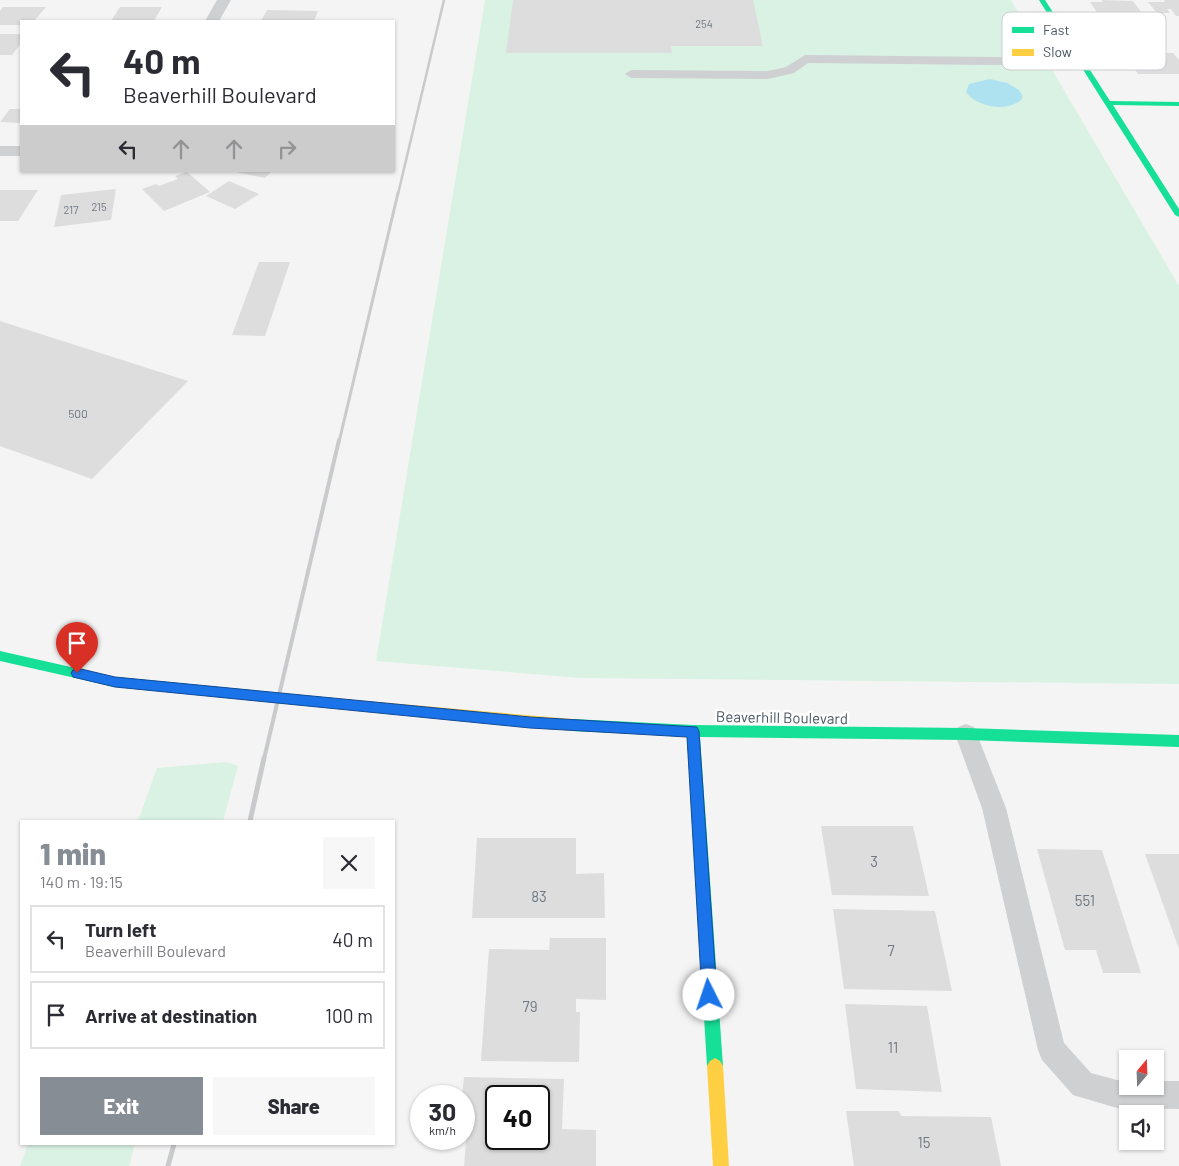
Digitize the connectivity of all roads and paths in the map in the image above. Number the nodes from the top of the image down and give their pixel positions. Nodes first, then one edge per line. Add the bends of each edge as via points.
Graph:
1 (224, 0) edge
2 (1042, 0) edge
3 (1050, 12) edge
4 (213, 20) edge
5 (1002, 61) edge
6 (1087, 70) edge
7 (631, 74) dead end
8 (1109, 103) junction
9 (1179, 104) edge
10 (0, 151) edge
11 (20, 151) edge
12 (1179, 215) edge
13 (0, 656) edge
14 (693, 731) junction
15 (966, 734) junction
16 (1179, 741) edge
17 (1179, 1095) edge
18 (721, 1166) edge

1 - 4 street
2 - 3 street
5 - 7 lane via 805,60 790,70 768,75
6 - 8 street
8 - 9 street
8 - 12 street
10 - 11 street
13 - 14 street, Beaverhill Boulevard via 115,682 549,724
14 - 15 street, Beaverhill Boulevard
14 - 18 street
15 - 16 street, Beaverhill Boulevard
15 - 17 lane via 994,808 1052,1050 1083,1085 1117,1094

